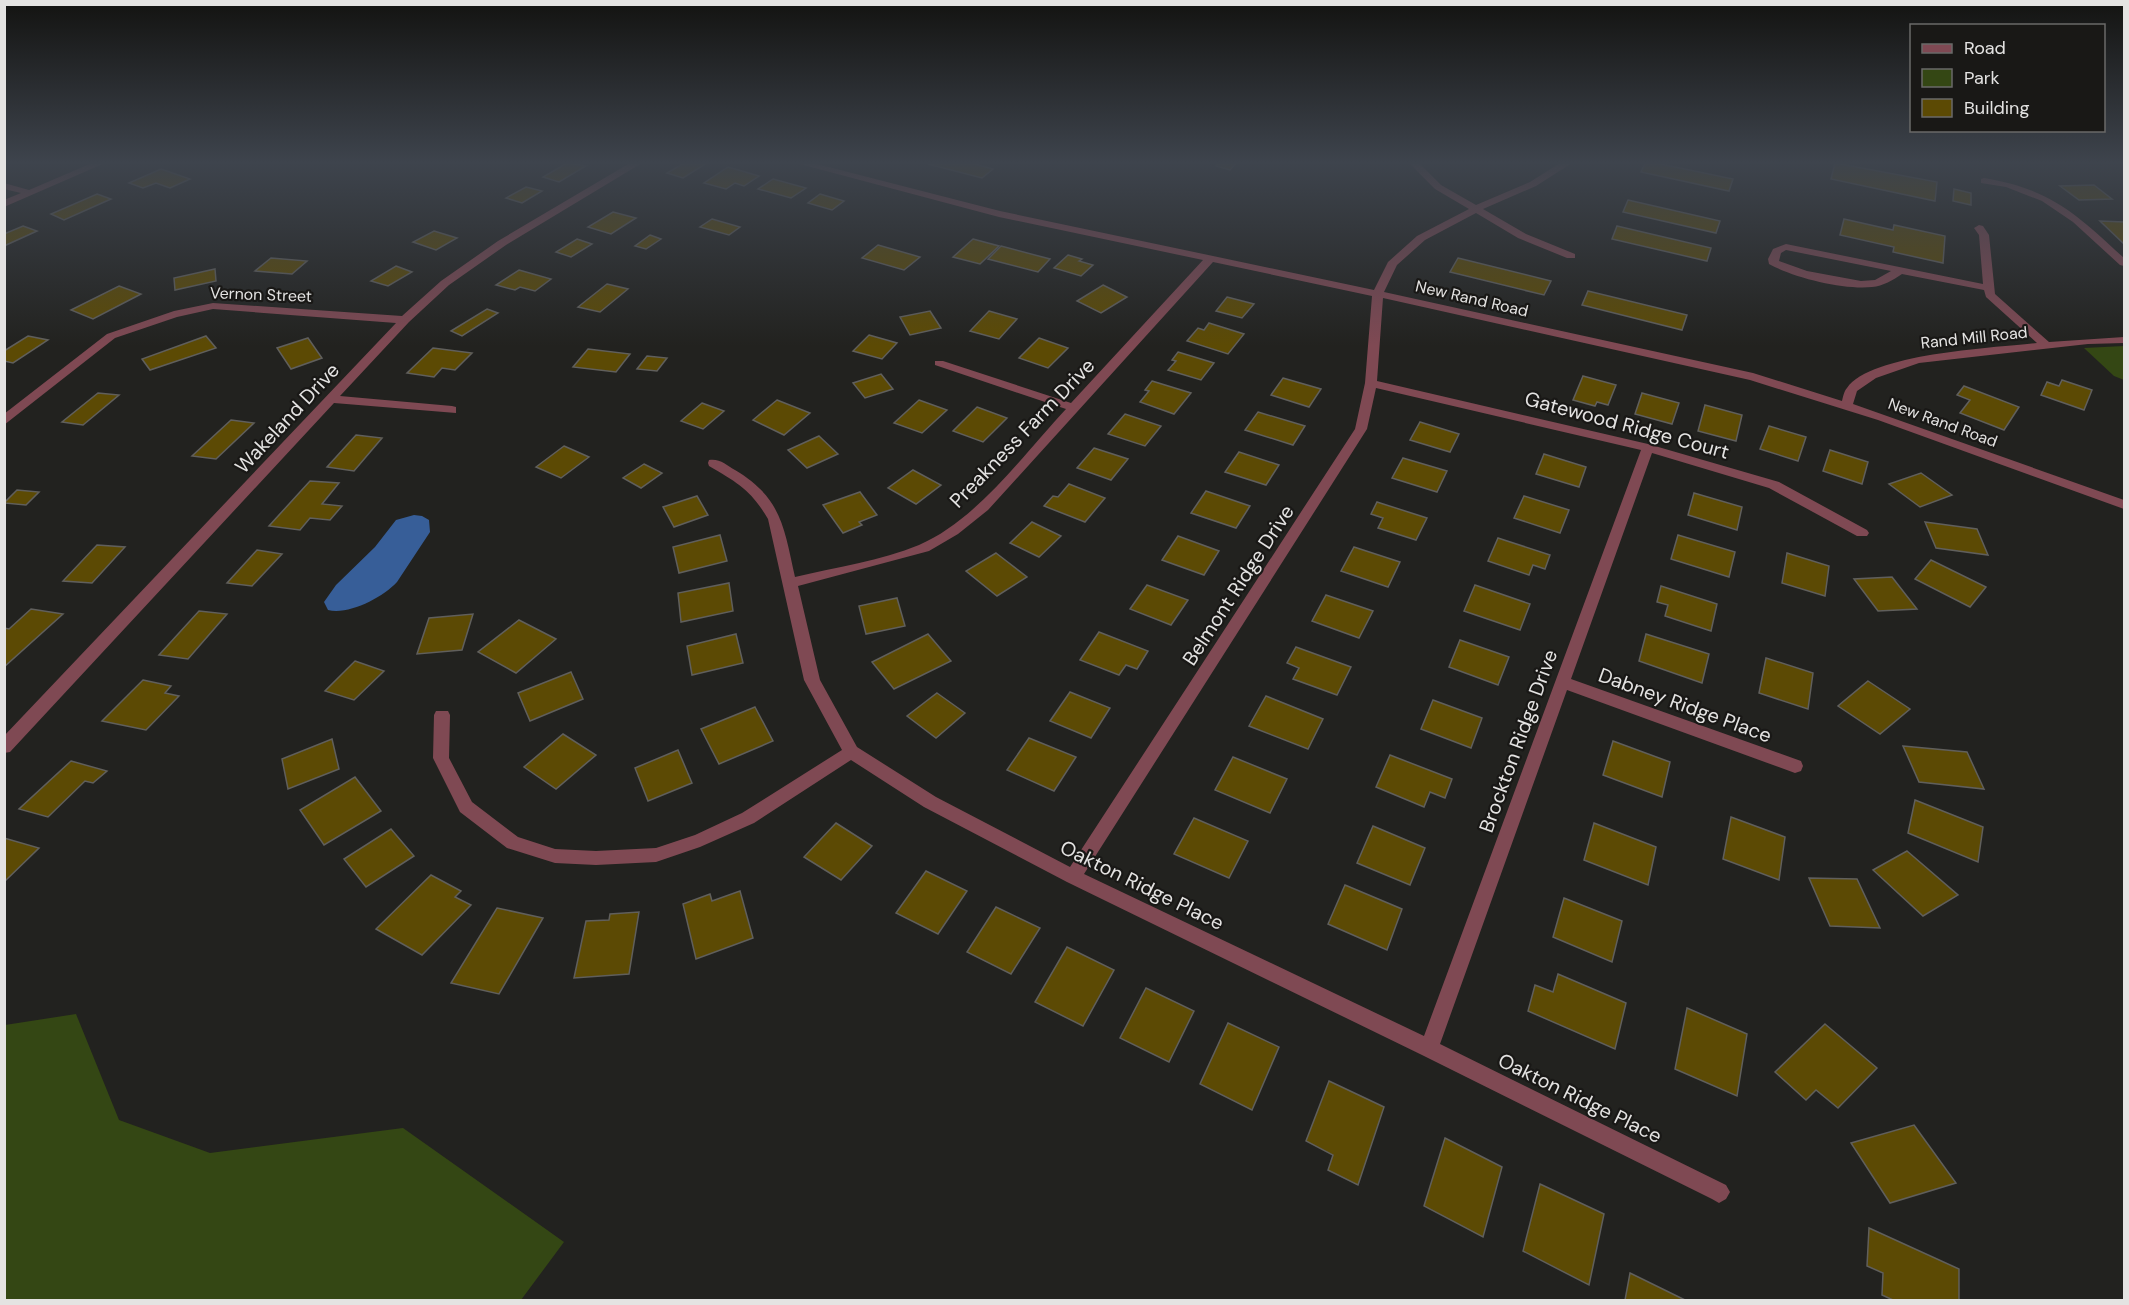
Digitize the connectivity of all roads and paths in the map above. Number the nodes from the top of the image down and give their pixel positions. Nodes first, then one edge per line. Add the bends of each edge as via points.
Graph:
1 (534, 224) edge
2 (1045, 224) edge
3 (1448, 224) edge
4 (1501, 224) edge
5 (2081, 224) edge
6 (1979, 228) dead end
7 (1571, 256) dead end
8 (1210, 259) junction
9 (2124, 263) edge
10 (1900, 270) junction
11 (1989, 288) junction
12 (1378, 294) junction
13 (405, 320) junction
14 (2124, 340) edge
15 (2047, 346) junction
16 (939, 363) dead end
17 (1371, 383) junction
18 (331, 399) junction
19 (1846, 406) junction
20 (1074, 408) junction
21 (452, 410) dead end
22 (4, 421) edge
23 (1648, 448) junction
24 (714, 463) dead end
25 (2124, 505) edge
26 (1862, 533) dead end
27 (789, 583) junction
28 (1562, 682) junction
29 (442, 715) dead end
30 (4, 747) edge
31 (851, 752) junction
32 (1795, 766) dead end
33 (1073, 877) junction
34 (1429, 1048) junction
35 (1719, 1192) dead end

1 - 13 street, Wakeland Drive via 445,283
2 - 8 street, New Rand Road
3 - 12 street via 1421,238 1392,264
4 - 7 street
5 - 9 street
6 - 11 street via 1984,235
8 - 12 street, New Rand Road
8 - 20 street, Preakness Farm Drive
10 - 10 street via 1786,248 1775,252 1773,262 1789,271 1860,284 1885,281
10 - 11 street
11 - 15 street via 1990,295
12 - 17 street, Belmont Ridge Drive
12 - 19 street, New Rand Road via 1743,375
13 - 18 street, Wakeland Drive
13 - 22 street, Vernon Street via 213,306 174,314 111,336
14 - 15 street, Rand Mill Road
15 - 19 street, Rand Mill Road via 1917,360 1872,375 1852,389
16 - 20 street
17 - 23 street, Gatewood Ridge Court
17 - 33 street, Belmont Ridge Drive via 1361,429
18 - 21 street
18 - 30 street, Wakeland Drive
19 - 25 street, New Rand Road
20 - 27 street, Preakness Farm Drive via 983,507 953,531 924,548
23 - 26 street, Gatewood Ridge Court via 1774,485
23 - 28 street, Brockton Ridge Drive
24 - 27 street, Oakton Ridge Place via 760,495 775,519
27 - 31 street, Oakton Ridge Place via 812,680
28 - 32 street, Dabney Ridge Place
28 - 34 street, Brockton Ridge Drive
29 - 31 street via 441,758 466,807 513,843 555,856 657,855 700,840 748,818
31 - 33 street, Oakton Ridge Place via 930,802
33 - 34 street, Oakton Ridge Place
34 - 35 street, Oakton Ridge Place

